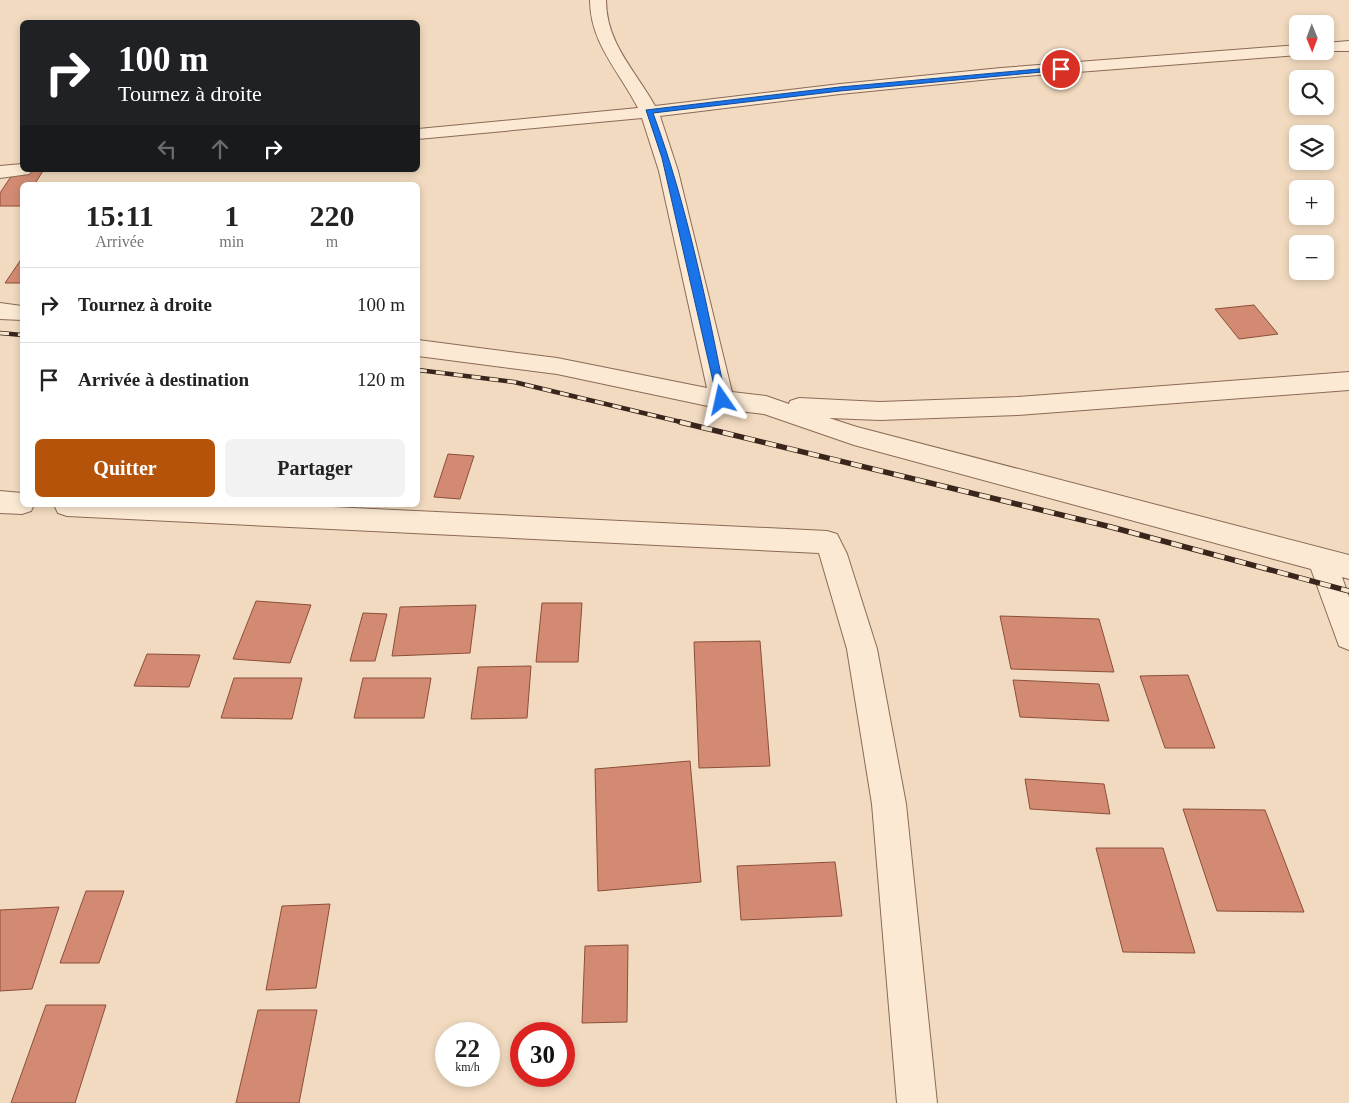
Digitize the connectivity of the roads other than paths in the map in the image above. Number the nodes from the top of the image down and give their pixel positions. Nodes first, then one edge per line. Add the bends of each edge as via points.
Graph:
1 (598, 0) edge
2 (1349, 46) edge
3 (1334, 47) edge
4 (1289, 51) edge
5 (649, 112) junction
6 (420, 134) edge
7 (20, 170) edge
8 (0, 172) edge
9 (0, 311) edge
10 (20, 313) edge
11 (420, 348) edge
12 (1349, 381) edge
13 (722, 400) junction
14 (766, 405) junction
15 (0, 502) edge
16 (20, 503) edge
17 (108, 507) edge
18 (1322, 561) junction
19 (1349, 567) edge
20 (1349, 637) edge
21 (917, 1103) edge

1 - 5 street via 596,14 602,35
2 - 3 street
4 - 5 street via 1001,73
5 - 6 street
5 - 13 street via 666,158
7 - 8 street
9 - 10 street
11 - 13 street via 557,366
12 - 14 street via 1018,406 880,411
13 - 14 street
14 - 18 street via 854,436
15 - 16 street
17 - 21 street via 827,542 862,649 889,804
18 - 19 street
18 - 20 street

